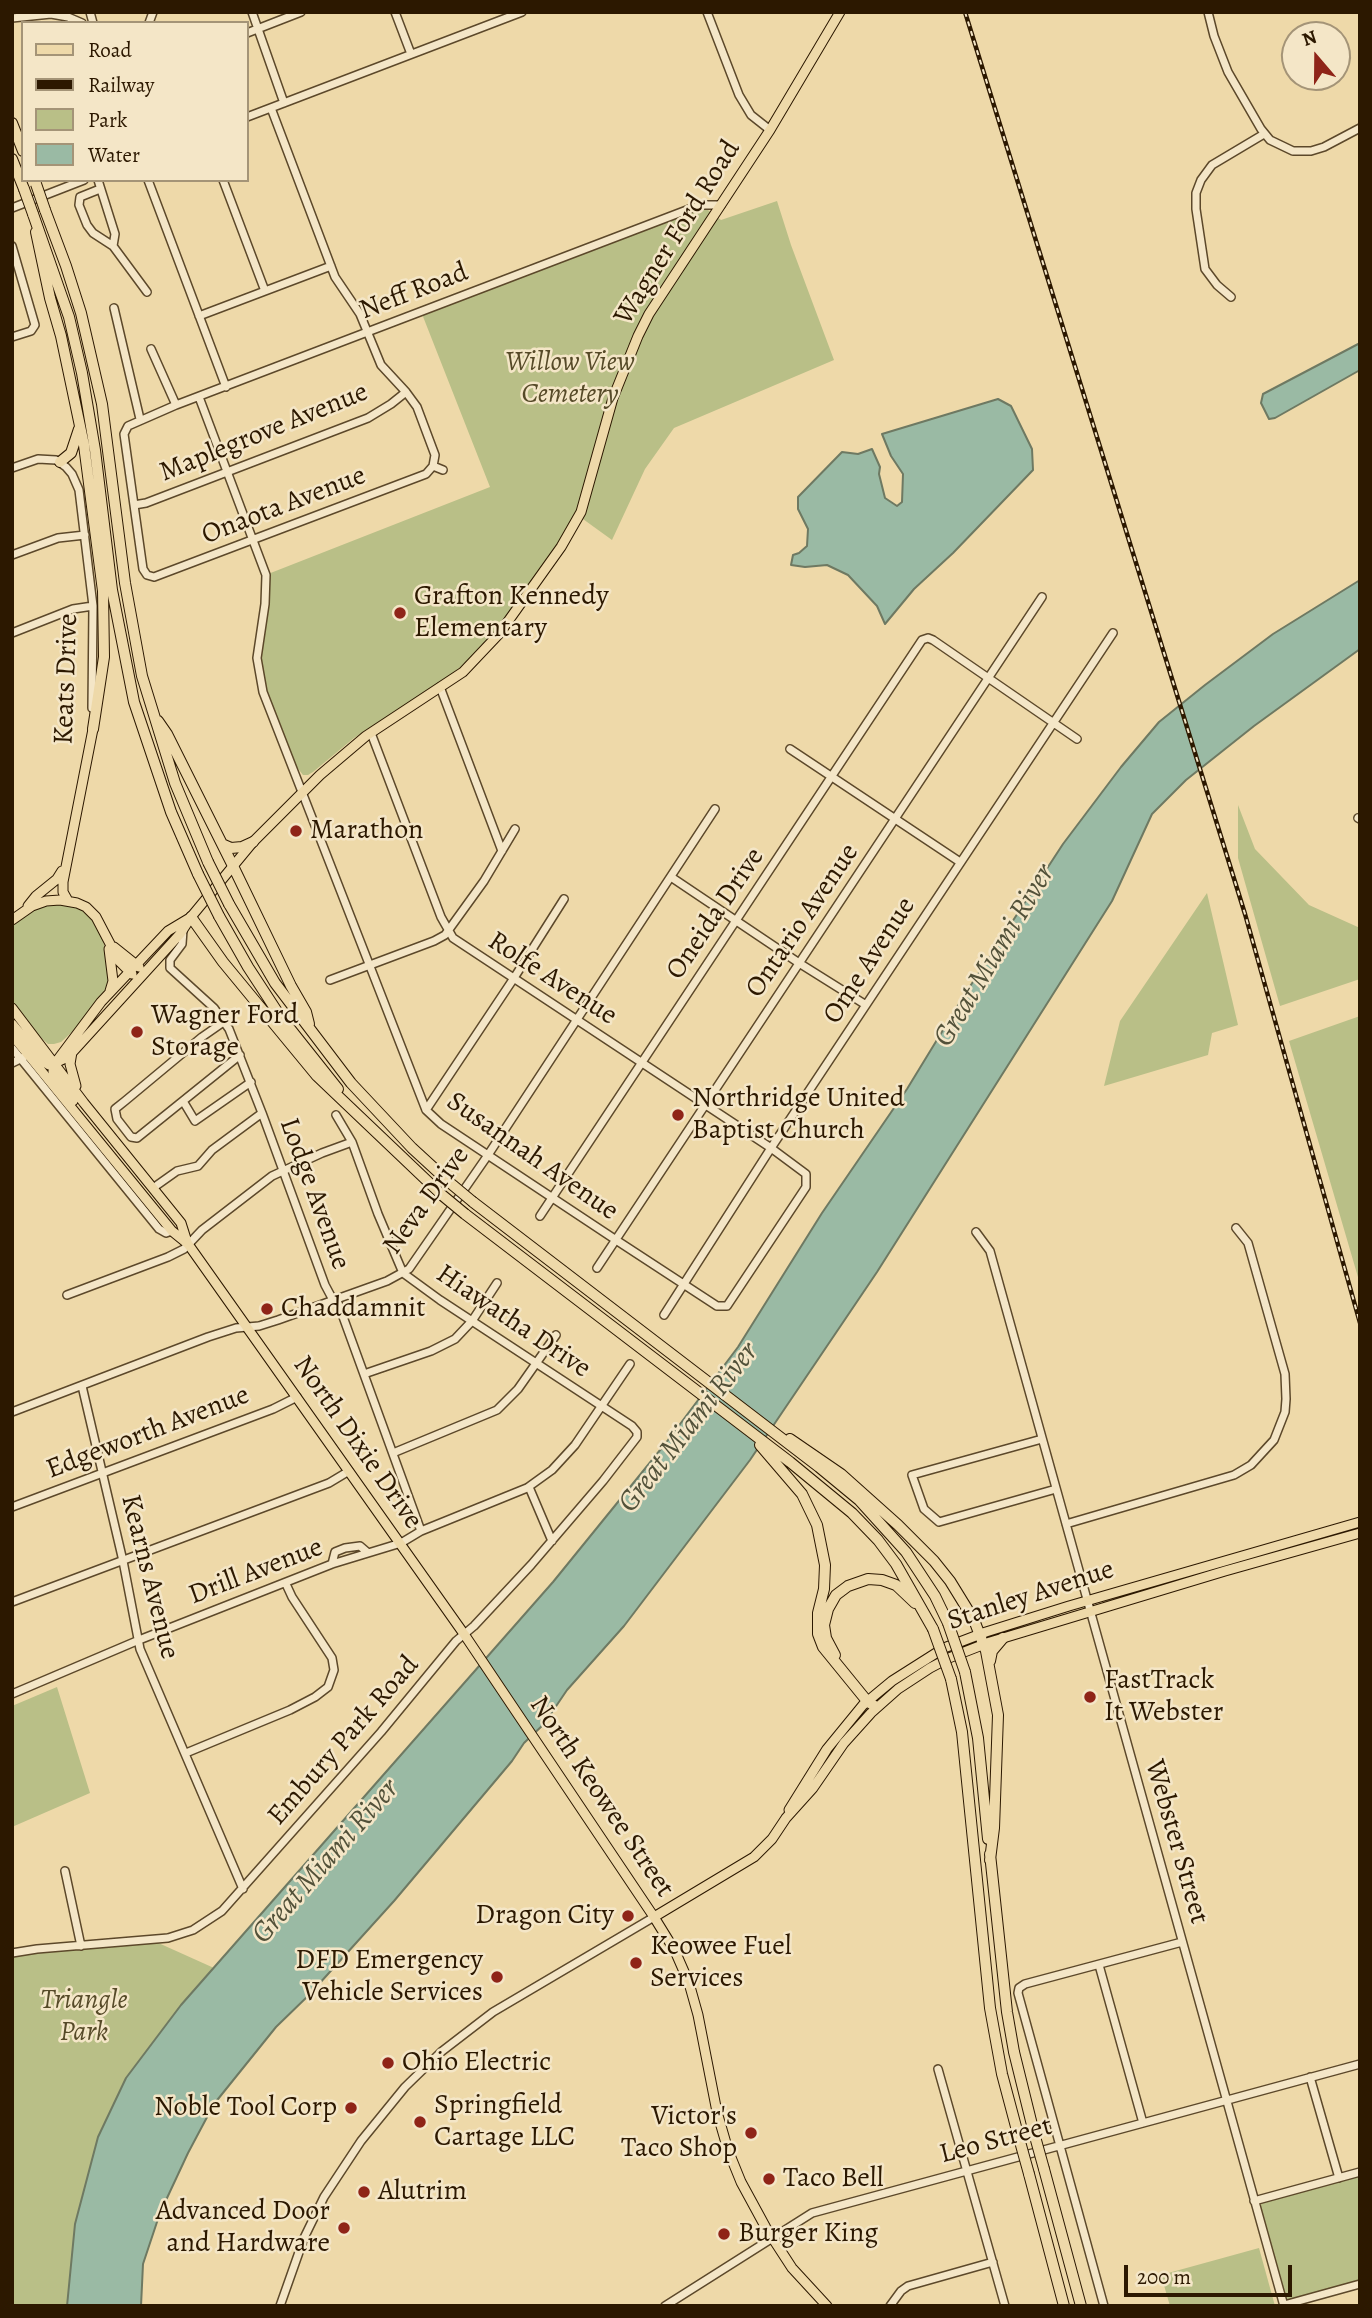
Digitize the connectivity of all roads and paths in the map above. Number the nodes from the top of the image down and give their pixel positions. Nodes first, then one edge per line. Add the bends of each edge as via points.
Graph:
1 (252, 12) edge
2 (301, 12) edge
3 (395, 12) edge
4 (522, 12) edge
5 (707, 12) edge
6 (840, 12) edge
7 (1208, 12) edge
8 (12, 18) edge
9 (77, 21) edge
10 (258, 29) junction
11 (248, 33) edge
12 (411, 54) junction
13 (285, 103) junction
14 (271, 108) junction
15 (248, 117) edge
16 (12, 123) edge
17 (1360, 128) edge
18 (770, 130) junction
19 (1264, 134) junction
20 (21, 145) edge
21 (12, 159) edge
22 (21, 182) edge
23 (21, 182) edge
24 (35, 182) edge
25 (78, 182) edge
26 (98, 182) edge
27 (149, 182) edge
28 (224, 182) edge
29 (100, 189) junction
30 (721, 205) junction
31 (12, 208) edge
32 (33, 214) junction
33 (12, 246) edge
34 (113, 246) junction
35 (331, 266) junction
36 (15, 269) edge
37 (265, 291) junction
38 (147, 292) dead end
39 (1231, 297) dead end
40 (114, 309) dead end
41 (199, 316) junction
42 (368, 333) junction
43 (12, 337) edge
44 (151, 349) dead end
45 (226, 387) junction
46 (406, 392) junction
47 (199, 397) junction
48 (176, 405) junction
49 (140, 419) junction
50 (80, 425) junction
51 (60, 462) junction
52 (433, 466) junction
53 (12, 468) edge
54 (443, 470) dead end
55 (227, 472) junction
56 (134, 505) junction
57 (85, 535) junction
58 (254, 541) junction
59 (12, 555) edge
60 (1042, 597) dead end
61 (93, 606) junction
62 (12, 632) edge
63 (1113, 633) dead end
64 (989, 680) junction
65 (440, 687) junction
66 (153, 714) junction
67 (1053, 723) junction
68 (93, 729) junction
69 (371, 733) junction
70 (1077, 739) dead end
71 (790, 749) dead end
72 (832, 776) junction
73 (302, 793) junction
74 (715, 809) dead end
75 (896, 819) junction
76 (515, 829) dead end
77 (253, 842) junction
78 (222, 844) junction
79 (502, 851) junction
80 (960, 862) junction
81 (233, 866) junction
82 (65, 867) junction
83 (671, 877) junction
84 (564, 899) dead end
85 (68, 901) junction
86 (24, 911) junction
87 (191, 917) junction
88 (12, 920) edge
89 (737, 920) junction
90 (183, 929) junction
91 (448, 931) junction
92 (108, 941) junction
93 (173, 941) junction
94 (799, 963) junction
95 (370, 966) junction
96 (135, 970) junction
97 (514, 978) junction
98 (330, 980) dead end
99 (108, 994) junction
100 (866, 1005) junction
101 (12, 1008) edge
102 (576, 1020) junction
103 (99, 1021) junction
104 (225, 1021) junction
105 (12, 1024) edge
106 (312, 1031) junction
107 (12, 1035) edge
108 (74, 1035) junction
109 (38, 1042) junction
110 (12, 1048) edge
111 (73, 1051) junction
112 (240, 1055) junction
113 (24, 1056) junction
114 (12, 1063) edge
115 (55, 1063) junction
116 (642, 1063) junction
117 (251, 1082) junction
118 (80, 1097) junction
119 (183, 1101) junction
120 (707, 1106) junction
121 (426, 1110) junction
122 (262, 1113) junction
123 (336, 1115) dead end
124 (373, 1129) junction
125 (90, 1131) junction
126 (352, 1142) junction
127 (771, 1148) junction
128 (488, 1154) junction
129 (283, 1170) junction
130 (153, 1188) junction
131 (139, 1197) junction
132 (552, 1198) junction
133 (540, 1216) dead end
134 (1236, 1228) dead end
135 (976, 1233) dead end
136 (616, 1240) junction
137 (188, 1244) junction
138 (597, 1268) dead end
139 (403, 1273) junction
140 (497, 1283) dead end
141 (684, 1284) junction
142 (67, 1295) dead end
143 (332, 1300) junction
144 (724, 1307) joint
145 (664, 1315) dead end
146 (472, 1321) junction
147 (247, 1326) junction
148 (555, 1335) dead end
149 (536, 1363) junction
150 (630, 1364) dead end
151 (364, 1374) junction
152 (82, 1386) junction
153 (297, 1397) junction
154 (601, 1405) junction
155 (12, 1412) edge
156 (746, 1429) junction
157 (637, 1433) joint
158 (1042, 1440) junction
159 (800, 1448) junction
160 (393, 1452) junction
161 (349, 1471) junction
162 (103, 1473) junction
163 (530, 1487) junction
164 (1056, 1489) junction
165 (12, 1507) edge
166 (1360, 1522) edge
167 (1066, 1524) junction
168 (421, 1531) junction
169 (1360, 1533) edge
170 (552, 1541) junction
171 (401, 1543) junction
172 (123, 1560) junction
173 (286, 1584) junction
174 (1087, 1601) junction
175 (12, 1602) edge
176 (1090, 1611) junction
177 (927, 1616) junction
178 (464, 1634) junction
179 (1003, 1638) junction
180 (982, 1639) junction
181 (139, 1640) junction
182 (989, 1664) junction
183 (503, 1691) joint
184 (12, 1694) edge
185 (869, 1699) junction
186 (877, 1707) junction
187 (186, 1753) junction
188 (786, 1818) junction
189 (990, 1860) junction
190 (65, 1871) dead end
191 (243, 1889) junction
192 (654, 1917) junction
193 (1182, 1942) junction
194 (81, 1946) junction
195 (12, 1953) edge
196 (1099, 1965) junction
197 (1360, 2064) edge
198 (939, 2069) dead end
199 (1310, 2077) junction
200 (1226, 2100) junction
201 (1143, 2123) junction
202 (1060, 2145) junction
203 (967, 2171) junction
204 (1360, 2172) edge
205 (1339, 2178) junction
206 (1254, 2201) junction
207 (772, 2238) junction
208 (993, 2262) junction
209 (1360, 2284) edge
210 (280, 2306) edge
211 (665, 2306) edge
212 (827, 2306) edge
213 (890, 2306) edge
214 (1005, 2306) edge
215 (1064, 2306) edge
216 (1081, 2306) edge
217 (1104, 2306) edge
218 (1284, 2306) edge

1 - 10 street
2 - 10 street
3 - 12 street
4 - 12 street
5 - 18 street via 745,106
6 - 18 main road, Wagner Ford Road
7 - 19 street via 1228,72
8 - 9 street via 51,14
10 - 11 street
10 - 13 street
12 - 13 street
13 - 14 street
14 - 15 street
14 - 35 street
16 - 20 highway
17 - 19 street via 1324,147 1302,152 1284,149
18 - 30 main road, Wagner Ford Road
19 - 39 street via 1212,165 1196,193 1205,269
21 - 22 highway, bridge
23 - 32 highway, bridge
24 - 66 highway, bridge via 78,303 102,404 128,602
25 - 31 street
26 - 29 street
27 - 41 street
28 - 37 street
29 - 34 street via 115,234
29 - 34 street via 80,197 79,205 93,233
30 - 42 street, Neff Road via 700,205
30 - 65 main road, Wagner Ford Road via 638,336 613,398 574,526 499,634 475,662
32 - 50 highway
32 - 124 highway, bridge via 82,373 112,590 134,702 171,812 219,916 255,978 318,1066
33 - 36 street
34 - 38 street
35 - 37 street
35 - 42 street
36 - 43 street via 35,328
37 - 41 street
40 - 49 street
41 - 45 street
42 - 45 street, Neff Road
42 - 46 street via 381,365
44 - 48 street
45 - 47 street, Neff Road
46 - 52 street via 428,435 435,455
46 - 55 street, Maplegrove Avenue via 368,418
47 - 48 street, Neff Road
47 - 55 street, Susannah Avenue
48 - 49 street, Neff Road
49 - 56 street, Neff Road via 124,433
50 - 51 highway via 71,453
50 - 68 highway via 103,591 104,657
51 - 53 street via 44,458
51 - 57 street, Keats Drive via 79,490
52 - 54 street
52 - 58 street, Onaota Avenue via 426,474
55 - 56 street, Maplegrove Avenue
55 - 58 street, Susannah Avenue
56 - 58 street, Onaota Avenue via 147,575 159,577
57 - 59 street via 58,538
57 - 61 street, Keats Drive
58 - 73 street, Susannah Avenue via 266,575 257,657 260,682
60 - 64 street, Ontario Avenue
61 - 62 street
61 - 68 street, Keats Drive
63 - 67 street, Ome Avenue
64 - 67 street
64 - 72 street, Oneida Drive via 928,638 919,644
64 - 75 street, Ontario Avenue
65 - 69 main road, Wagner Ford Road
65 - 79 street
66 - 78 highway
66 - 106 highway, bridge via 175,783 229,904 275,983
67 - 70 street
67 - 80 street, Ome Avenue
68 - 82 main road, Keats Drive
69 - 73 main road, Wagner Ford Road
69 - 91 street, Rolfe Avenue
71 - 72 street
72 - 75 street
72 - 89 street, Oneida Drive
73 - 77 main road, Wagner Ford Road
73 - 95 street, Susannah Avenue
74 - 83 street, Neva Drive
75 - 80 street
75 - 94 street, Ontario Avenue
76 - 79 street
77 - 78 highway via 231,848
77 - 81 main road, Wagner Ford Road
78 - 81 highway
79 - 91 street
80 - 100 street, Ome Avenue
81 - 87 main road, Wagner Ford Road
81 - 106 highway
82 - 85 main road, Keats Drive via 63,892
82 - 86 main road
83 - 89 street
83 - 102 street, Neva Drive
84 - 97 street
85 - 86 main road via 46,901
85 - 92 main road via 91,911
86 - 88 main road
87 - 90 main road, Wagner Ford Road
87 - 96 main road, Wagner Ford Road via 168,931
87 - 124 highway via 317,1076
89 - 94 street
89 - 116 street, Oneida Drive
90 - 93 main road, Wagner Ford Road
90 - 104 street, Lodge Avenue via 182,944 170,960 170,968
91 - 95 street
91 - 97 street, Rolfe Avenue
92 - 96 main road
92 - 99 main road via 113,981
93 - 96 main road
93 - 103 main road, Wagner Ford Road
94 - 100 street
94 - 120 street, Ontario Avenue
95 - 98 street
95 - 121 street, Susannah Avenue
96 - 99 main road, Wagner Ford Road
96 - 103 main road
97 - 102 street, Rolfe Avenue
97 - 121 street
99 - 108 main road, Wagner Ford Road
100 - 127 street, Ome Avenue
101 - 109 main road, North Dixie Drive
102 - 116 street, Rolfe Avenue
102 - 128 street, Neva Drive
103 - 111 main road, Wagner Ford Road
104 - 112 street, Lodge Avenue
104 - 119 street via 115,1109 117,1119 135,1138
105 - 115 main road via 43,1061
106 - 159 highway, bridge via 375,1110 449,1182 765,1426
107 - 113 main road, North Dixie Drive
108 - 109 main road via 52,1047
108 - 115 main road, Wagner Ford Road
109 - 115 main road, North Dixie Drive
110 - 113 street
111 - 115 main road, Wagner Ford Road
111 - 118 main road via 71,1076
112 - 117 street, Lodge Avenue
112 - 119 street
113 - 114 street
113 - 125 main road, North Dixie Drive
113 - 131 street
115 - 118 main road, North Dixie Drive
115 - 125 main road via 55,1078 86,1117
116 - 120 street, Rolfe Avenue
116 - 132 street, Oneida Drive
117 - 119 street via 195,1121
117 - 122 street, Lodge Avenue
118 - 130 main road, North Dixie Drive
120 - 127 street, Rolfe Avenue
120 - 136 street, Ontario Avenue
121 - 128 street, Susannah Avenue
122 - 129 street, Lodge Avenue
122 - 130 street via 198,1166 177,1171
123 - 126 street, Hiawatha Drive
124 - 156 highway, bridge via 465,1214
125 - 131 main road, North Dixie Drive
126 - 129 street
126 - 139 street, Hiawatha Drive
127 - 141 street, Ome Avenue
127 - 144 street, Rolfe Avenue via 804,1172 807,1181
128 - 132 street, Susannah Avenue
128 - 139 street, Neva Drive
129 - 137 street
129 - 143 street, Lodge Avenue
130 - 137 main road, North Dixie Drive via 181,1223
131 - 137 main road, North Dixie Drive
132 - 133 street, Oneida Drive
132 - 136 street, Susannah Avenue
134 - 167 street via 1248,1243 1284,1374 1285,1412 1274,1440 1251,1465 1234,1475
135 - 158 street, Webster Street via 989,1251
136 - 138 street, Ontario Avenue
136 - 141 street, Susannah Avenue
137 - 142 street via 168,1257
137 - 147 main road, North Dixie Drive
139 - 143 street, Neva Drive
139 - 146 street, Hiawatha Drive
140 - 146 street
141 - 144 street, Susannah Avenue
141 - 145 street, Ome Avenue
143 - 147 street, Neva Drive via 259,1326
143 - 151 street, Lodge Avenue via 338,1303
146 - 149 street, Hiawatha Drive
146 - 151 street via 447,1344
147 - 152 street, Neva Drive
147 - 153 main road, North Dixie Drive
148 - 149 street
149 - 154 street, Hiawatha Drive
149 - 160 street via 518,1390 496,1410
150 - 154 street
151 - 160 street, Lodge Avenue
152 - 155 street, Neva Drive
152 - 162 street, Kearns Avenue
153 - 161 main road, North Dixie Drive
153 - 162 street, Edgeworth Avenue
154 - 157 street, Hiawatha Drive
154 - 163 street via 576,1445
156 - 177 highway via 844,1506 878,1540
156 - 185 highway via 810,1509 825,1565 818,1634 823,1647
157 - 170 street, Embury Park Road
158 - 164 street, Webster Street
158 - 164 street via 912,1475 924,1509 939,1522
159 - 180 highway via 869,1497 934,1561 957,1591
159 - 189 highway, bridge via 891,1535 919,1571 948,1623 965,1672 978,1738
160 - 168 street, Lodge Avenue
161 - 171 main road, North Dixie Drive
161 - 172 street via 329,1483
162 - 165 street, Edgeworth Avenue
162 - 172 street, Kearns Avenue
163 - 168 street
163 - 170 street
164 - 167 street, Webster Street
166 - 174 main road, Stanley Avenue
167 - 174 street, Webster Street
168 - 171 street
169 - 176 main road, Stanley Avenue
170 - 178 street, Embury Park Road
171 - 173 street, Drill Avenue via 367,1552 360,1546 345,1548 335,1552 332,1564
171 - 178 main road, North Dixie Drive
172 - 175 street
172 - 181 street, Kearns Avenue
173 - 181 street, Drill Avenue
173 - 187 street via 332,1658 329,1685 296,1707
174 - 176 street, Webster Street
174 - 180 main road, Stanley Avenue
176 - 179 main road, Stanley Avenue
176 - 193 street, Webster Street
177 - 185 highway via 896,1585 882,1580 858,1581 836,1595 824,1625 826,1638
177 - 215 highway, bridge via 951,1679 962,1732 990,2008 1002,2074
178 - 183 main road, North Dixie Drive
178 - 191 street, Embury Park Road
179 - 180 main road, Stanley Avenue
179 - 182 highway via 992,1651
180 - 182 highway
180 - 185 main road, Stanley Avenue via 944,1648
180 - 186 main road, Stanley Avenue via 930,1668
181 - 184 street, Drill Avenue
181 - 187 street, Kearns Avenue
182 - 189 highway via 998,1715
183 - 192 main road, North Keowee Street
185 - 186 highway
185 - 188 main road, Stanley Avenue via 827,1749
186 - 188 main road, Stanley Avenue
187 - 191 street, Kearns Avenue
188 - 192 main road, Stanley Avenue via 765,1847 747,1862
189 - 216 highway, bridge via 1014,2052
190 - 194 street
191 - 194 street, Embury Park Road via 214,1917 182,1934 154,1941
192 - 207 main road, North Keowee Street via 691,1987 716,2112 730,2156
192 - 210 street, Stanley Avenue via 495,2011 405,2087 361,2140 324,2197
193 - 196 street
193 - 200 street, Webster Street
194 - 195 street, Embury Park Road
196 - 201 street
196 - 202 street via 1019,1988
197 - 199 street, Leo Street
198 - 203 street
199 - 200 street, Leo Street
199 - 205 street
200 - 201 street, Leo Street
200 - 206 street, Webster Street
201 - 202 street, Leo Street
202 - 203 street, Leo Street
202 - 217 street
203 - 207 street, Leo Street via 812,2213
203 - 208 street
204 - 205 street
205 - 206 street
206 - 218 street, Webster Street
207 - 211 street, Leo Street
207 - 212 main road, North Keowee Street
208 - 213 street via 908,2286
208 - 214 street
209 - 218 street

